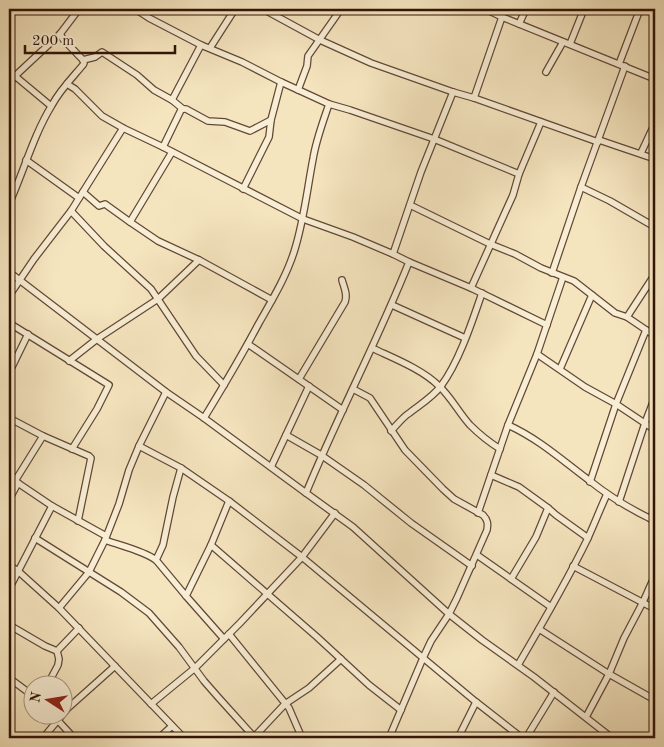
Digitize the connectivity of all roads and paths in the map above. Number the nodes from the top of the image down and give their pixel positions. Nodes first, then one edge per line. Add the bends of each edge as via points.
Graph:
1 (11, 9) edge
2 (79, 9) edge
3 (135, 9) edge
4 (235, 9) edge
5 (341, 9) edge
6 (485, 9) edge
7 (526, 9) edge
8 (584, 9) edge
9 (640, 9) edge
10 (268, 10) edge
11 (9, 12) edge
12 (502, 17) junction
13 (519, 24) junction
14 (60, 34) junction
15 (320, 40) junction
16 (562, 42) junction
17 (570, 44) junction
18 (201, 45) junction
19 (210, 48) junction
20 (83, 60) junction
21 (622, 65) junction
22 (9, 71) edge
23 (546, 72) dead end
24 (15, 76) junction
25 (655, 79) edge
26 (281, 82) junction
27 (9, 84) edge
28 (67, 84) junction
29 (298, 90) junction
30 (453, 92) junction
31 (474, 98) junction
32 (172, 100) junction
33 (329, 104) junction
34 (51, 106) junction
35 (183, 108) junction
36 (271, 120) junction
37 (541, 122) junction
38 (655, 123) edge
39 (124, 128) junction
40 (434, 139) junction
41 (598, 141) junction
42 (163, 147) junction
43 (172, 152) junction
44 (641, 153) junction
45 (655, 159) edge
46 (26, 160) junction
47 (519, 174) junction
48 (581, 187) junction
49 (243, 189) junction
50 (81, 195) junction
51 (9, 204) edge
52 (410, 205) junction
53 (71, 211) junction
54 (303, 220) junction
55 (130, 222) junction
56 (655, 227) edge
57 (490, 244) junction
58 (393, 254) junction
59 (199, 260) junction
60 (410, 262) junction
61 (9, 272) edge
62 (552, 273) junction
63 (655, 274) edge
64 (563, 277) junction
65 (20, 280) junction
66 (342, 280) dead end
67 (471, 288) junction
68 (482, 294) junction
69 (592, 295) junction
70 (9, 296) edge
71 (158, 299) junction
72 (272, 300) junction
73 (392, 305) junction
74 (627, 317) junction
75 (9, 323) edge
76 (547, 324) junction
77 (646, 330) junction
78 (28, 334) junction
79 (655, 336) edge
80 (465, 338) junction
81 (97, 339) junction
82 (248, 344) junction
83 (372, 348) junction
84 (537, 354) junction
85 (69, 361) junction
86 (560, 369) junction
87 (9, 373) edge
88 (298, 379) junction
89 (224, 385) junction
90 (309, 386) junction
91 (440, 387) junction
92 (353, 389) junction
93 (166, 392) junction
94 (655, 397) edge
95 (616, 404) junction
96 (343, 410) junction
97 (9, 418) edge
98 (204, 418) junction
99 (645, 423) junction
100 (508, 425) junction
101 (655, 430) edge
102 (391, 431) junction
103 (286, 435) junction
104 (43, 436) junction
105 (139, 446) junction
106 (72, 449) junction
107 (500, 449) junction
108 (321, 455) junction
109 (271, 467) junction
110 (181, 468) junction
111 (491, 474) junction
112 (9, 477) edge
113 (17, 482) junction
114 (590, 482) junction
115 (306, 493) junction
116 (607, 494) junction
117 (9, 500) edge
118 (229, 501) junction
119 (619, 502) junction
120 (52, 506) junction
121 (655, 506) edge
122 (548, 508) junction
123 (478, 513) junction
124 (335, 514) junction
125 (653, 520) edge
126 (78, 521) junction
127 (35, 538) junction
128 (105, 538) junction
129 (588, 538) junction
130 (211, 545) junction
131 (477, 555) junction
132 (302, 557) junction
133 (156, 560) junction
134 (9, 565) edge
135 (472, 566) junction
136 (573, 566) junction
137 (18, 571) junction
138 (89, 572) junction
139 (655, 575) edge
140 (511, 579) junction
141 (9, 589) edge
142 (266, 594) junction
143 (186, 596) junction
144 (643, 602) junction
145 (551, 607) junction
146 (59, 608) junction
147 (655, 609) edge
148 (449, 614) junction
149 (9, 626) edge
150 (79, 628) junction
151 (539, 630) junction
152 (229, 634) junction
153 (224, 639) junction
154 (57, 651) junction
155 (423, 658) junction
156 (341, 659) junction
157 (518, 665) junction
158 (115, 666) junction
159 (195, 668) junction
160 (53, 674) edge
161 (609, 674) junction
162 (9, 678) edge
163 (22, 688) edge
164 (554, 692) junction
165 (655, 700) edge
166 (476, 702) junction
167 (72, 704) edge
168 (151, 704) junction
169 (285, 704) junction
170 (401, 710) junction
171 (586, 717) junction
172 (55, 724) edge
173 (62, 724) edge
174 (172, 726) junction
175 (252, 737) edge
176 (43, 738) edge
177 (74, 738) edge
178 (159, 738) edge
179 (184, 738) edge
180 (302, 738) edge
181 (389, 738) edge
182 (458, 738) edge
183 (522, 738) edge
184 (526, 738) edge
185 (612, 738) edge

1 - 11 street
2 - 14 street
3 - 18 street
4 - 19 street
5 - 15 street
6 - 12 street
7 - 13 street
8 - 17 street
9 - 21 street
10 - 15 street
12 - 13 street
12 - 31 street
13 - 16 street
14 - 20 street
14 - 24 street
15 - 29 street via 308,56
15 - 30 street via 378,66
16 - 17 street
16 - 23 street
17 - 21 street
18 - 19 street
18 - 32 street
19 - 26 street
20 - 28 street via 83,65
20 - 32 street via 102,52
21 - 25 street
21 - 41 street
22 - 24 street
24 - 27 street
24 - 34 street
26 - 29 street
26 - 36 street
28 - 34 street
28 - 39 street via 102,116
29 - 33 street
30 - 31 street
30 - 40 street
31 - 37 street
32 - 35 street
33 - 40 street
33 - 54 street via 319,131
34 - 46 street
35 - 36 street via 208,121 226,122 250,131
35 - 42 street
36 - 49 street via 269,137
37 - 41 street
37 - 47 street
38 - 44 street
39 - 42 street
39 - 50 street
40 - 47 street
40 - 52 street
41 - 44 street
41 - 48 street
42 - 43 street
43 - 49 street
43 - 55 street
44 - 45 street
46 - 50 street
46 - 51 street
47 - 57 street
48 - 56 street
48 - 62 street
49 - 54 street
50 - 53 street
50 - 55 street via 99,206 105,204
52 - 57 street
52 - 58 street
53 - 65 street
53 - 71 street
54 - 58 street
54 - 72 street via 294,253
55 - 59 street via 158,241
57 - 62 street
57 - 67 street
58 - 60 street
59 - 71 street
59 - 72 street
60 - 67 street
60 - 73 street
61 - 65 street
62 - 64 street
63 - 74 street
64 - 69 street
64 - 76 street
65 - 70 street
65 - 81 street
66 - 88 street via 347,297 345,302
67 - 68 street
68 - 76 street
68 - 80 street
69 - 74 street via 615,313
69 - 86 street
71 - 81 street
71 - 89 street via 196,356
72 - 82 street
73 - 80 street
73 - 83 street
74 - 77 street
75 - 78 street
76 - 84 street
77 - 79 street
77 - 95 street
78 - 85 street
78 - 87 street
80 - 91 street
81 - 85 street
81 - 93 street
82 - 88 street
82 - 89 street
83 - 91 street via 422,373
83 - 92 street
84 - 86 street
84 - 100 street
85 - 106 street via 109,385
86 - 95 street
88 - 90 street
89 - 98 street
90 - 96 street
90 - 103 street
91 - 102 street
91 - 107 street via 469,424
92 - 96 street
92 - 102 street via 370,398
93 - 98 street
93 - 105 street
94 - 99 street
95 - 99 street
95 - 114 street
96 - 108 street
97 - 104 street
98 - 109 street
99 - 101 street
99 - 119 street
100 - 107 street
100 - 114 street via 547,447
102 - 123 street via 442,489
103 - 108 street
103 - 109 street
104 - 106 street
104 - 113 street
105 - 110 street
105 - 128 street
106 - 126 street via 91,458
107 - 111 street
108 - 115 street
108 - 135 street
109 - 115 street
110 - 118 street
110 - 133 street via 163,545
111 - 122 street via 519,487
111 - 123 street
112 - 113 street
113 - 117 street
113 - 120 street
114 - 116 street
115 - 124 street
116 - 119 street
116 - 129 street
118 - 130 street
118 - 132 street
119 - 125 street
120 - 126 street
120 - 127 street
121 - 125 street
122 - 129 street
122 - 140 street via 539,532
123 - 131 street via 488,522
124 - 132 street
124 - 148 street
126 - 128 street
127 - 137 street
127 - 138 street
128 - 133 street
128 - 138 street
129 - 136 street
130 - 142 street
130 - 143 street
131 - 135 street
131 - 140 street
132 - 142 street
132 - 155 street
133 - 143 street
134 - 137 street
135 - 148 street
136 - 144 street
136 - 145 street
137 - 141 street
137 - 146 street
138 - 146 street
138 - 159 street via 149,614
139 - 144 street
140 - 145 street
142 - 152 street
142 - 156 street
143 - 153 street
144 - 147 street
144 - 161 street
145 - 151 street
146 - 150 street
148 - 155 street
148 - 157 street
149 - 154 street
150 - 154 street
150 - 158 street
151 - 157 street
151 - 161 street
152 - 153 street
152 - 169 street
153 - 159 street
154 - 160 street via 59,659
155 - 166 street
155 - 170 street
156 - 169 street via 309,688
156 - 170 street
157 - 164 street
158 - 167 street
158 - 168 street
159 - 168 street
159 - 175 street
161 - 165 street
161 - 171 street
162 - 163 street
164 - 171 street
164 - 184 street
166 - 182 street
166 - 183 street
168 - 174 street
169 - 175 street
169 - 180 street
170 - 181 street
171 - 185 street
172 - 176 street
173 - 177 street
174 - 178 street
174 - 179 street

